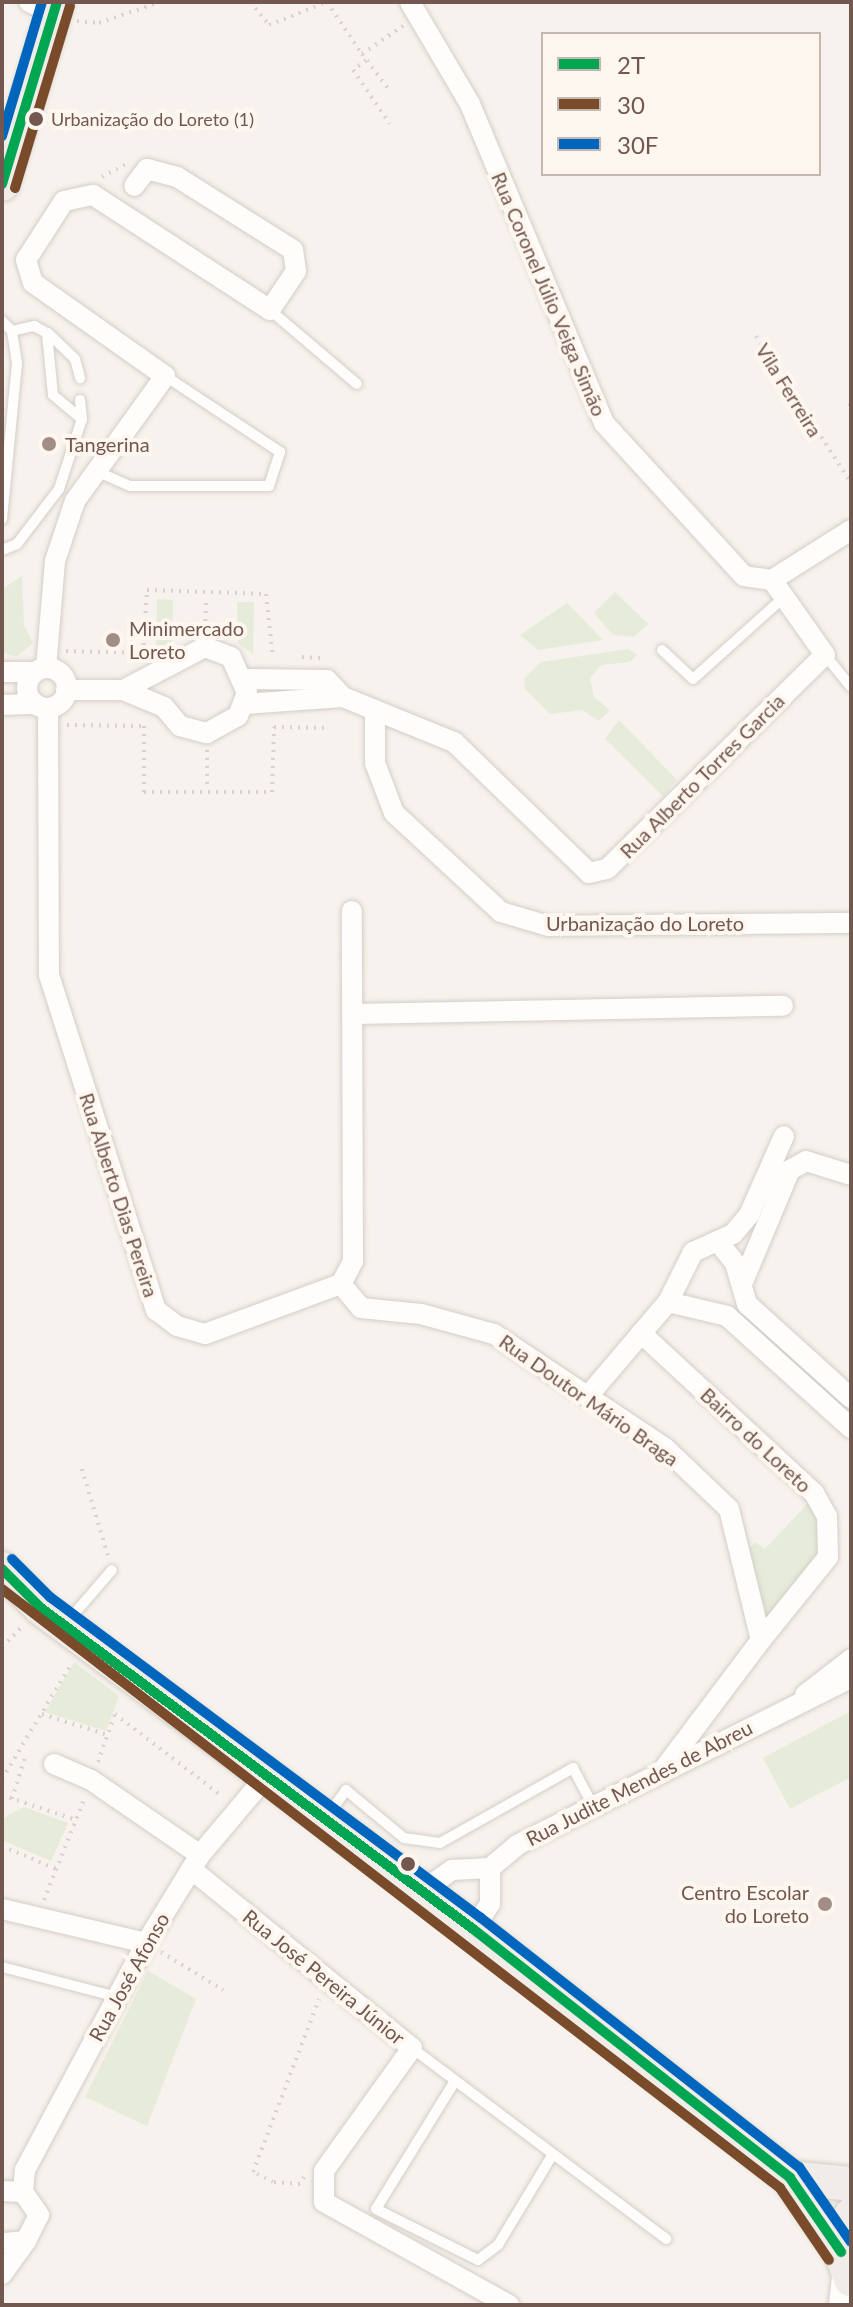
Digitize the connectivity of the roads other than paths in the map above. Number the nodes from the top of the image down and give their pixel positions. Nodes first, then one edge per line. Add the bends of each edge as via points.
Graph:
1 (46, 6) edge
2 (414, 9) edge
3 (135, 177) road end
4 (2, 184) edge
5 (270, 310) junction
6 (2, 321) edge
7 (12, 331) junction
8 (47, 333) junction
9 (165, 376) junction
10 (80, 378) dead end
11 (357, 384) dead end
12 (80, 400) dead end
13 (82, 419) junction
14 (96, 471) junction
15 (2, 519) edge
16 (851, 530) edge
17 (2, 550) edge
18 (778, 589) junction
19 (662, 650) dead end
20 (825, 655) junction
21 (41, 670) junction
22 (2, 672) edge
23 (246, 679) junction
24 (851, 687) edge
25 (66, 690) junction
26 (123, 690) junction
27 (343, 697) junction
28 (244, 704) junction
29 (2, 705) edge
30 (42, 706) junction
31 (375, 710) junction
32 (352, 911) dead end
33 (851, 923) edge
34 (783, 1006) dead end
35 (352, 1014) junction
36 (784, 1136) dead end
37 (850, 1176) edge
38 (719, 1243) junction
39 (341, 1284) junction
40 (742, 1284) junction
41 (668, 1302) junction
42 (641, 1333) junction
43 (588, 1396) junction
44 (851, 1398) edge
45 (851, 1428) edge
46 (2, 1569) edge
47 (112, 1570) road end
48 (72, 1631) junction
49 (761, 1640) junction
50 (851, 1659) edge
51 (851, 1678) edge
52 (793, 1705) junction
53 (54, 1764) dead end
54 (663, 1770) junction
55 (264, 1779) junction
56 (593, 1806) junction
57 (324, 1821) junction
58 (196, 1862) junction
59 (490, 1868) junction
60 (422, 1891) junction
61 (2, 1909) edge
62 (473, 1929) junction
63 (146, 1943) junction
64 (2, 1967) edge
65 (117, 1997) junction
66 (412, 2048) junction
67 (455, 2081) junction
68 (553, 2154) junction
69 (790, 2178) junction
70 (851, 2184) edge
71 (12, 2191) edge
72 (851, 2215) edge
73 (666, 2239) dead end
74 (26, 2241) junction
75 (2, 2243) edge
76 (2, 2274) edge
77 (846, 2277) edge
78 (509, 2305) edge

1 - 4 main road
2 - 18 street, Rua Coronel Júlio Veiga Simão via 470,104 604,423 744,576
3 - 5 street via 147,169 177,177 293,250 296,271
5 - 9 street via 93,195 64,201 23,269
5 - 11 lane
6 - 7 lane
7 - 8 lane via 34,326
7 - 15 lane via 17,363
8 - 10 lane via 75,359
8 - 13 lane via 53,395
9 - 14 street
9 - 14 lane via 280,452 269,486 130,486
12 - 13 lane
13 - 17 lane via 59,489 17,544
14 - 21 street via 75,501 55,561
16 - 18 street
18 - 19 lane via 693,679
18 - 20 street
20 - 24 lane
20 - 31 street, Rua Alberto Torres Garcia via 607,869 589,873 454,742
21 - 22 street
21 - 25 street via 63,677
21 - 30 street, Rua Alberto Dias Pereira via 27,689
23 - 26 street via 231,657 205,647
23 - 27 street, Rua Alberto Torres Garcia via 327,680
23 - 28 street
25 - 26 street
25 - 30 street
26 - 28 street via 164,707 180,726 207,733 230,725
27 - 28 street
27 - 31 street, Rua Alberto Torres Garcia
29 - 30 street
30 - 39 street, Rua Alberto Dias Pereira via 49,975 156,1310 205,1334
31 - 33 street, Urbanização do Loreto via 375,763 394,813 501,912 549,926
32 - 35 street
34 - 35 street
35 - 39 street via 353,1261
36 - 38 street via 749,1215
37 - 40 street via 806,1161 790,1170
38 - 40 street
38 - 41 street via 693,1252
39 - 43 street, Rua Doutor Mário Braga via 361,1308 421,1314 494,1334
40 - 44 street via 747,1304
41 - 42 street
41 - 45 street via 727,1316
42 - 43 street
42 - 49 street, Bairro do Loreto via 814,1493 827,1516 828,1557
43 - 49 street, Rua Doutor Mário Braga via 665,1448 729,1509
46 - 48 main road
47 - 48 lane
48 - 55 main road
49 - 54 street
50 - 52 street
51 - 52 street
52 - 54 street, Rua Judite Mendes de Abreu
53 - 58 street, Rua José Pereira Júnior via 91,1780
54 - 56 street, Rua Judite Mendes de Abreu
55 - 57 main road
55 - 58 street, Rua José Afonso
56 - 57 lane via 573,1768 440,1843 404,1838 346,1790
56 - 59 street, Rua Judite Mendes de Abreu
57 - 60 main road
58 - 63 street, Rua José Afonso
58 - 66 street, Rua José Pereira Júnior
59 - 60 street, Rua Judite Mendes de Abreu via 452,1870
59 - 62 street via 490,1904
60 - 62 main road
61 - 63 street
62 - 69 main road
63 - 65 street, Rua José Afonso
64 - 65 lane
65 - 71 street, Rua José Afonso
66 - 67 lane
66 - 78 street, Rua José Pereira Júnior via 324,2171 324,2202
67 - 68 lane
67 - 68 lane via 376,2209 478,2260 498,2245
68 - 73 lane
69 - 70 main road
69 - 77 main road
71 - 74 street via 39,2215
72 - 77 main road
74 - 75 street
74 - 76 street

